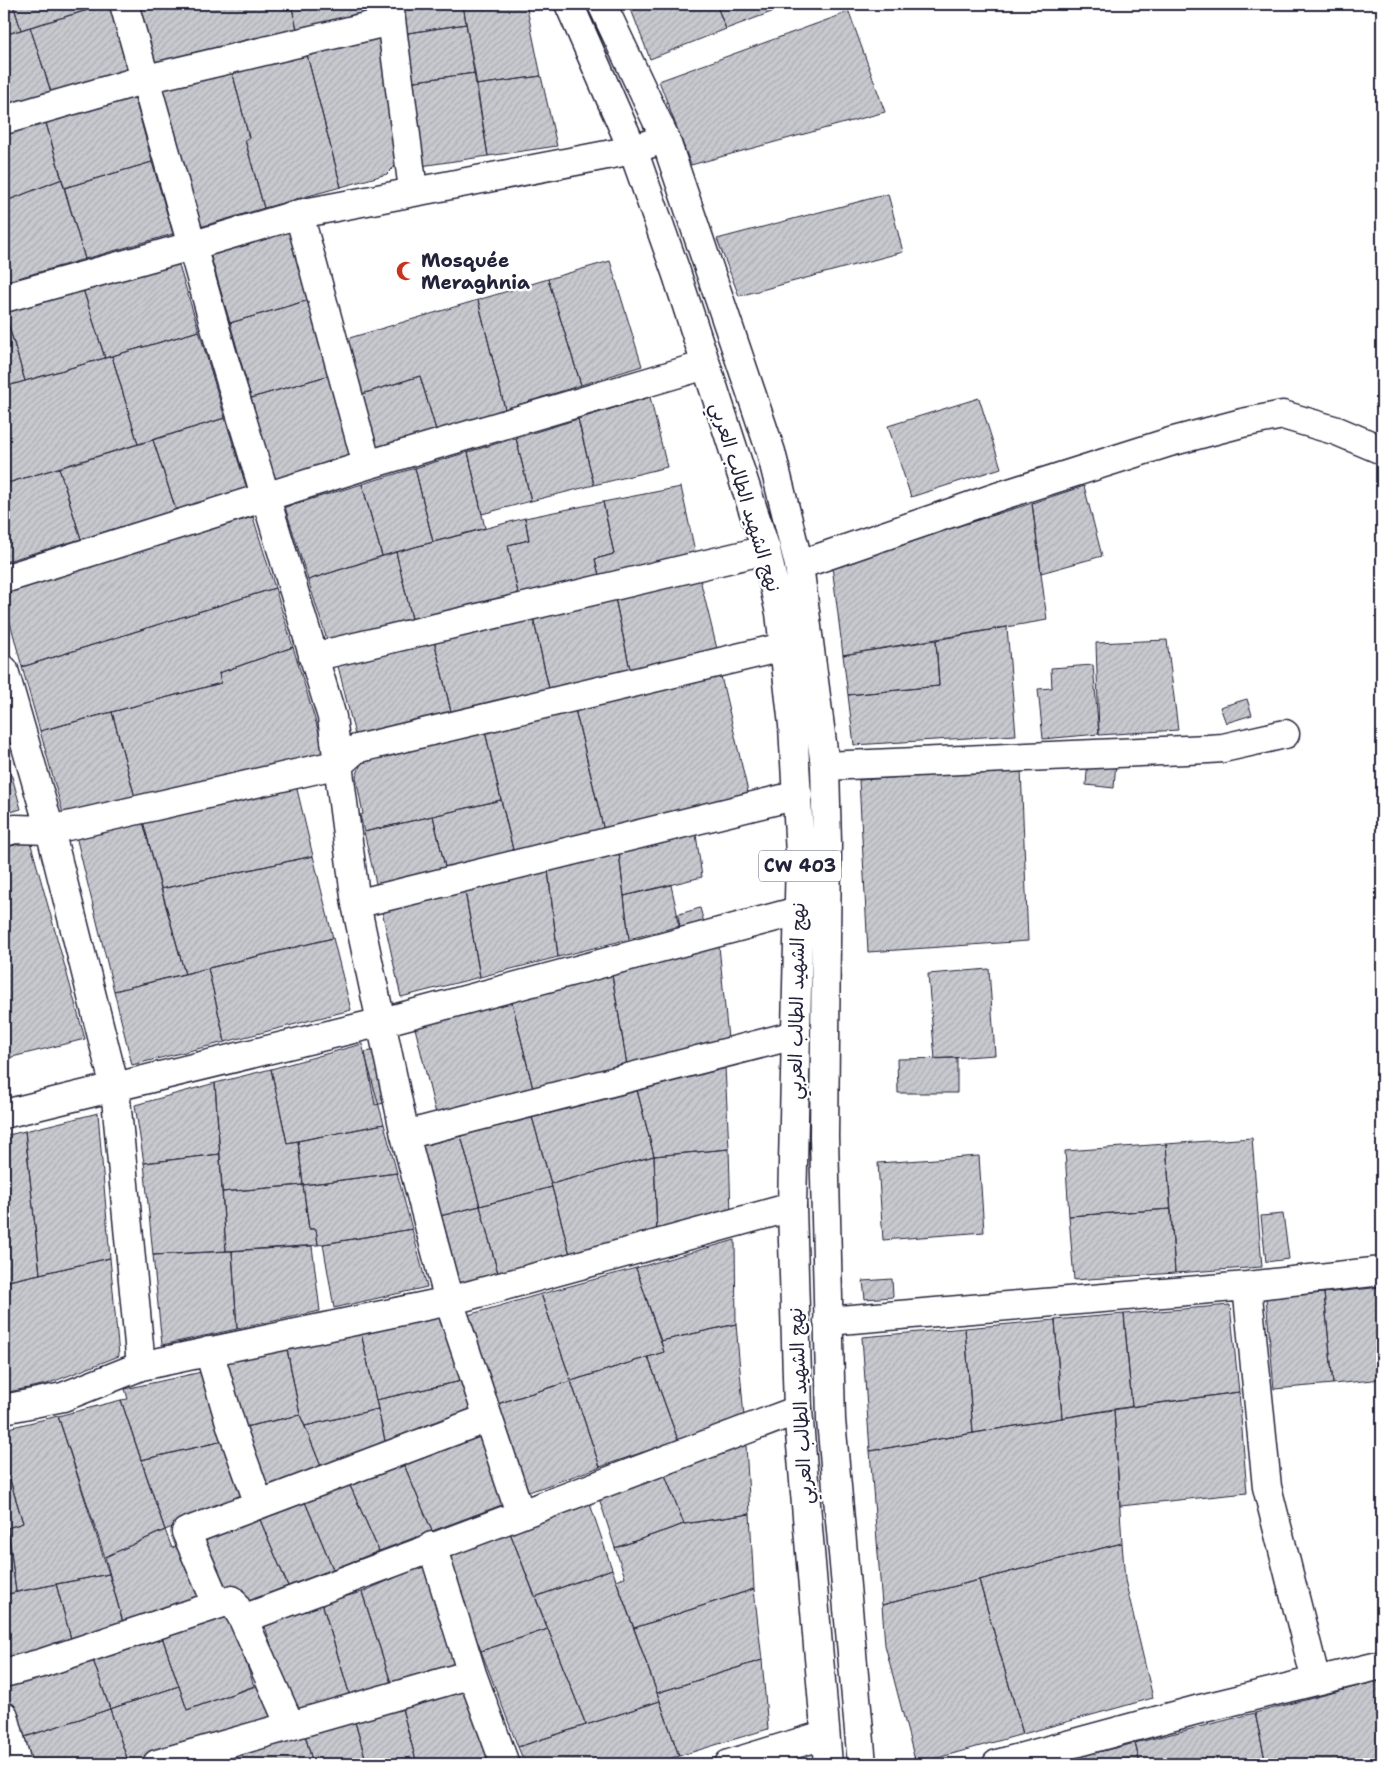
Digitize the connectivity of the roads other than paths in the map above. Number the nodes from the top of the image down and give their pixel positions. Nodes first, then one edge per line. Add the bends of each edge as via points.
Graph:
1 (124, 4) edge
2 (569, 4) edge
3 (602, 4) edge
4 (390, 12) edge
5 (146, 79) junction
6 (4, 120) edge
7 (665, 138) junction
8 (633, 150) junction
9 (413, 190) junction
10 (299, 214) junction
11 (191, 246) junction
12 (4, 298) edge
13 (706, 365) junction
14 (1382, 450) edge
15 (367, 465) junction
16 (266, 498) junction
17 (766, 550) junction
18 (800, 566) junction
19 (4, 579) edge
20 (783, 647) junction
21 (313, 657) junction
22 (4, 670) edge
23 (1285, 734) dead end
24 (340, 764) junction
25 (825, 766) junction
26 (798, 795) junction
27 (50, 830) junction
28 (4, 832) edge
29 (356, 904) junction
30 (826, 907) junction
31 (798, 911) junction
32 (382, 1022) junction
33 (795, 1035) junction
34 (115, 1088) junction
35 (4, 1114) edge
36 (405, 1135) junction
37 (792, 1207) junction
38 (1382, 1271) edge
39 (1247, 1286) junction
40 (449, 1301) junction
41 (828, 1321) junction
42 (209, 1351) junction
43 (141, 1366) junction
44 (4, 1409) edge
45 (798, 1410) junction
46 (488, 1418) junction
47 (260, 1504) junction
48 (520, 1512) junction
49 (432, 1546) junction
50 (217, 1604) junction
51 (243, 1619) junction
52 (1382, 1665) edge
53 (4, 1673) edge
54 (472, 1674) junction
55 (1316, 1681) junction
56 (4, 1716) edge
57 (290, 1725) junction
58 (824, 1735) junction
59 (17, 1764) edge
60 (157, 1764) edge
61 (505, 1764) edge
62 (729, 1764) edge
63 (828, 1764) edge
64 (862, 1764) edge
65 (997, 1764) edge

1 - 5 street
2 - 8 street, نهج الشهيد الطالب العربي / CW 403
3 - 7 street, نهج الشهيد الطالب العربي / CW 403
4 - 5 street
4 - 9 street
5 - 6 street
5 - 11 street
7 - 8 street
7 - 18 street, نهج الشهيد الطالب العربي / CW 403 via 771,452
8 - 9 street
8 - 13 street, نهج الشهيد الطالب العربي / CW 403
9 - 10 street
10 - 11 street
10 - 15 street
11 - 12 street
11 - 16 street
13 - 15 street
13 - 17 street, نهج الشهيد الطالب العربي / CW 403
14 - 18 street via 1337,431 1283,415 1242,423 1170,442 1000,496
15 - 16 street
16 - 19 street
16 - 21 street
17 - 20 street, نهج الشهيد الطالب العربي / CW 403 via 780,613
17 - 21 street
18 - 25 street, نهج الشهيد الطالب العربي / CW 403
20 - 24 street via 356,749
20 - 26 street, نهج الشهيد الطالب العربي / CW 403
21 - 24 street via 332,717
22 - 27 street
23 - 25 street via 1208,749
24 - 27 street
24 - 29 street
25 - 30 street, نهج الشهيد الطالب العربي / CW 403
26 - 29 street
26 - 31 street, نهج الشهيد الطالب العربي / CW 403
27 - 28 street via 15,829
27 - 34 street
29 - 32 street
30 - 31 street
30 - 41 street, نهج الشهيد الطالب العربي / CW 403 via 824,1137
31 - 32 street
31 - 33 street, نهج الشهيد الطالب العربي / CW 403
32 - 34 street
32 - 36 street
33 - 36 street
33 - 37 street, نهج الشهيد الطالب العربي / CW 403
34 - 35 street
34 - 43 street
36 - 40 street
37 - 40 street
37 - 45 street, نهج الشهيد الطالب العربي / CW 403
38 - 39 street
39 - 41 street
39 - 55 street via 1267,1487
40 - 42 street
40 - 46 street
41 - 64 street, نهج الشهيد الطالب العربي / CW 403 via 831,1420
42 - 43 street
42 - 47 street via 232,1429
43 - 44 street via 63,1397
45 - 48 street
45 - 58 street, نهج الشهيد الطالب العربي / CW 403
46 - 47 street
46 - 48 street
47 - 50 street via 186,1532
48 - 49 street
49 - 51 street
49 - 54 street
50 - 51 street via 232,1600
50 - 53 street
51 - 57 street
52 - 55 street
54 - 57 street
54 - 61 street
55 - 65 street
56 - 59 street
57 - 60 street
58 - 62 street
58 - 63 street, نهج الشهيد الطالب العربي / CW 403

